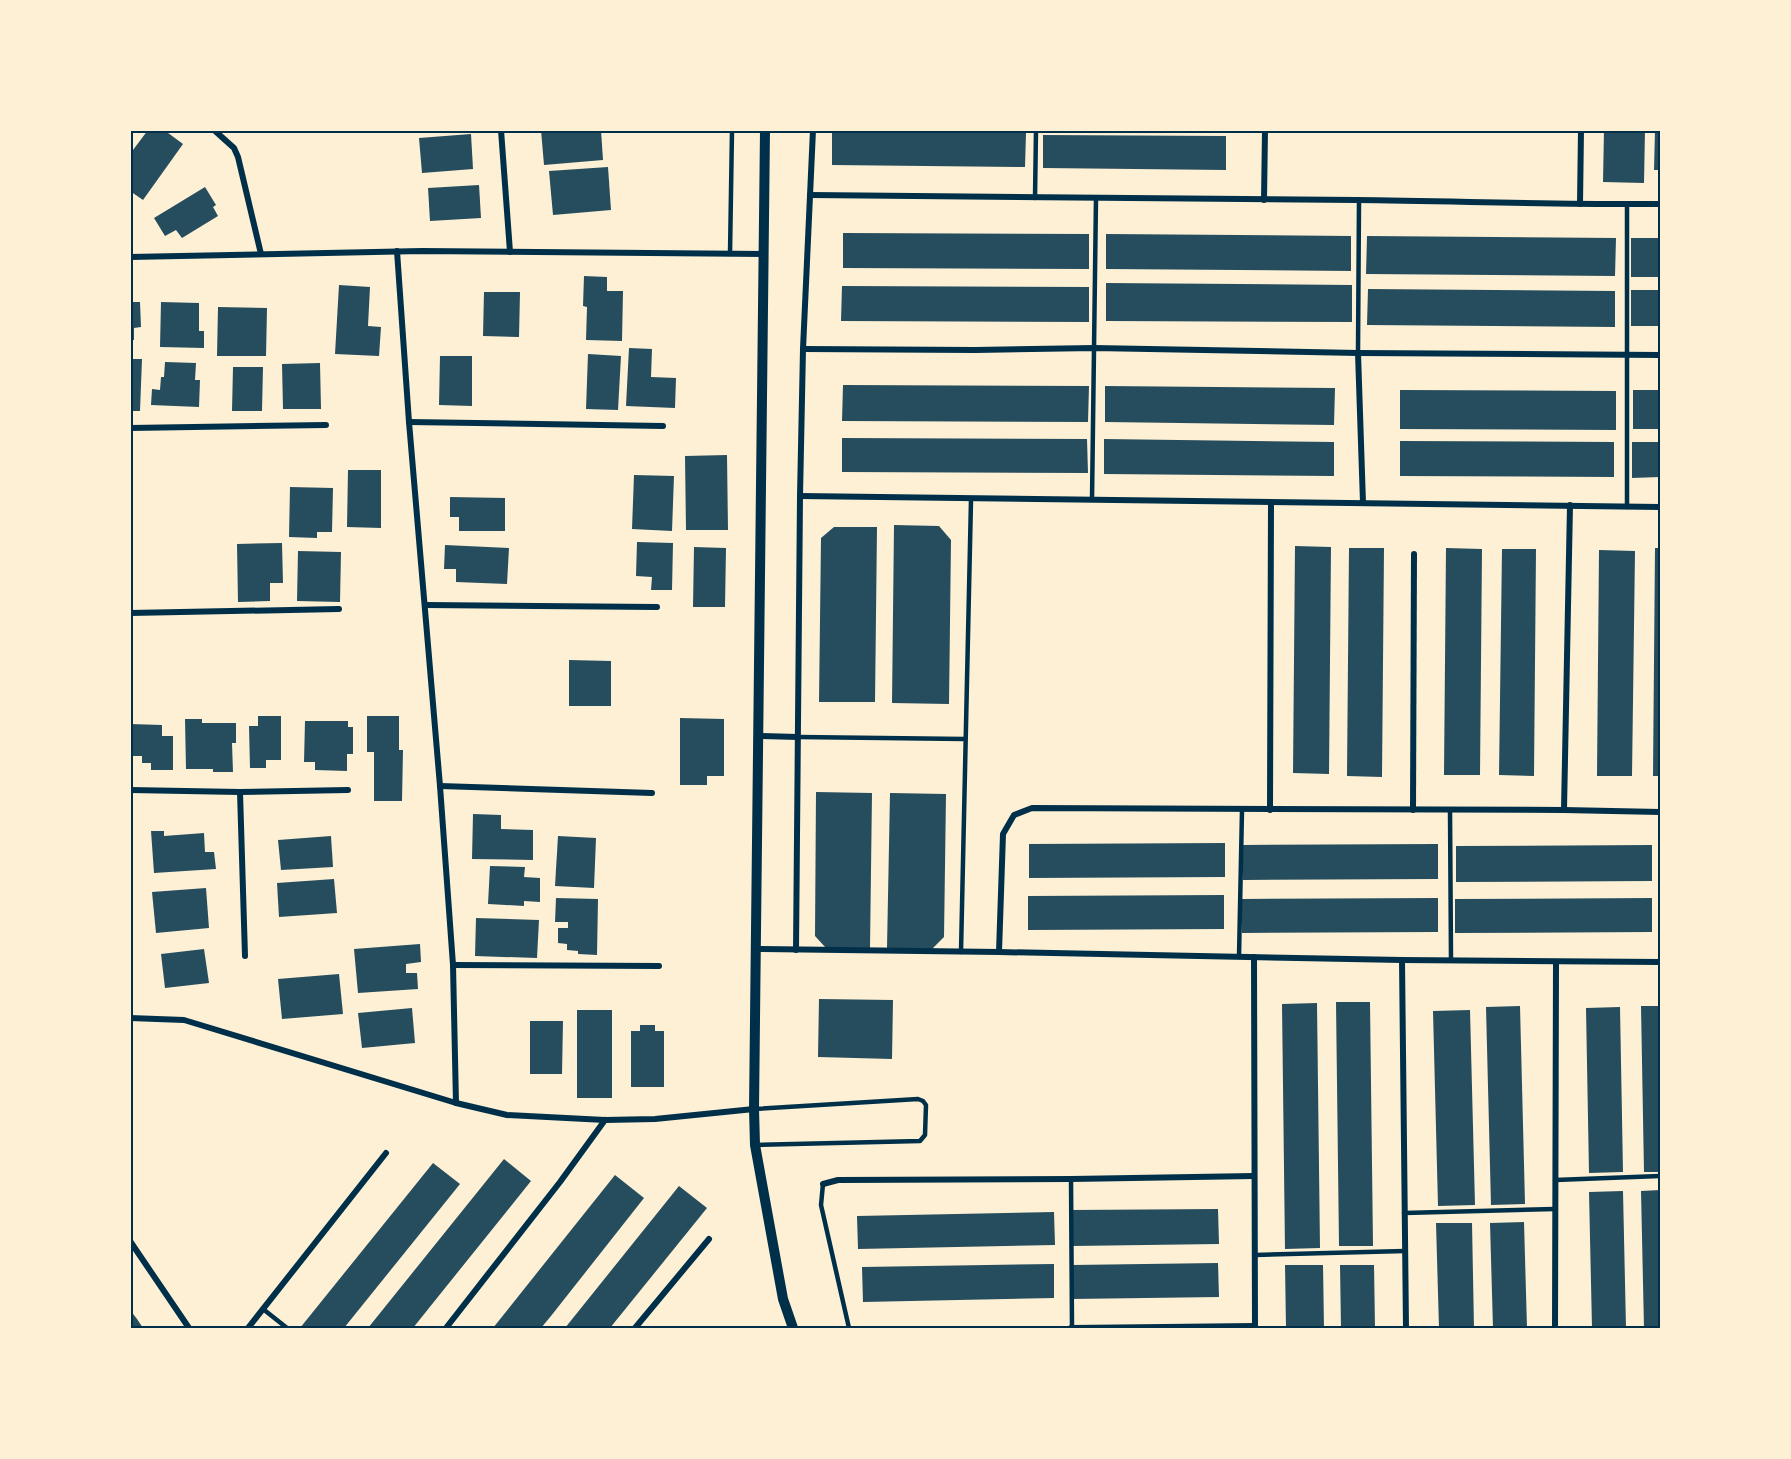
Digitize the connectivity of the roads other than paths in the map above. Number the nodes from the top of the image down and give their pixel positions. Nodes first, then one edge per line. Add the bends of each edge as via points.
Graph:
1 (214, 130) edge
2 (501, 130) edge
3 (732, 130) edge
4 (765, 130) edge
5 (813, 130) edge
6 (1036, 130) edge
7 (1265, 130) edge
8 (1581, 130) edge
9 (810, 195) junction
10 (1035, 198) junction
11 (1096, 198) junction
12 (1264, 200) junction
13 (1359, 200) junction
14 (1580, 204) junction
15 (1627, 204) junction
16 (1660, 204) edge
17 (397, 251) junction
18 (510, 252) junction
19 (261, 254) junction
20 (730, 254) junction
21 (763, 254) junction
22 (130, 257) edge
23 (1094, 348) junction
24 (803, 349) junction
25 (1358, 353) junction
26 (1626, 355) junction
27 (1660, 355) edge
28 (409, 422) junction
29 (326, 425) dead end
30 (663, 426) dead end
31 (130, 428) edge
32 (800, 496) junction
33 (971, 500) junction
34 (1092, 500) junction
35 (1271, 503) junction
36 (1363, 503) junction
37 (1570, 505) junction
38 (1627, 507) junction
39 (1660, 507) edge
40 (1414, 554) dead end
41 (425, 605) junction
42 (657, 607) dead end
43 (339, 609) dead end
44 (130, 613) edge
45 (759, 736) junction
46 (798, 736) junction
47 (965, 739) junction
48 (440, 786) junction
49 (130, 790) edge
50 (348, 790) dead end
51 (240, 792) junction
52 (652, 793) dead end
53 (1242, 810) junction
54 (1270, 810) junction
55 (1413, 810) junction
56 (1450, 810) junction
57 (1564, 810) junction
58 (1660, 812) edge
59 (755, 950) junction
60 (796, 950) junction
61 (961, 952) junction
62 (999, 952) junction
63 (244, 956) dead end
64 (1239, 957) junction
65 (1254, 957) junction
66 (1402, 960) junction
67 (1451, 960) junction
68 (1556, 962) junction
69 (1660, 962) edge
70 (453, 965) junction
71 (660, 966) dead end
72 (130, 1018) edge
73 (456, 1103) junction
74 (754, 1109) junction
75 (605, 1120) junction
76 (755, 1145) junction
77 (386, 1153) dead end
78 (1254, 1176) junction
79 (1660, 1176) edge
80 (1071, 1179) junction
81 (1555, 1180) junction
82 (824, 1184) joint
83 (1555, 1209) junction
84 (1404, 1214) junction
85 (709, 1239) dead end
86 (130, 1241) edge
87 (1405, 1251) junction
88 (1255, 1255) junction
89 (263, 1310) junction
90 (1255, 1328) edge
91 (189, 1329) edge
92 (248, 1329) edge
93 (287, 1329) edge
94 (446, 1329) edge
95 (635, 1329) edge
96 (793, 1329) edge
97 (849, 1329) edge
98 (1071, 1329) edge
99 (1406, 1329) edge
100 (1555, 1329) edge

1 - 19 street via 238,157
2 - 18 street
3 - 20 lane
4 - 21 street
5 - 9 street
6 - 10 lane
7 - 12 street
8 - 14 street
9 - 10 street
9 - 24 street
10 - 11 street
11 - 12 street
11 - 23 lane
12 - 13 street
13 - 14 street
13 - 25 lane
14 - 15 street
15 - 16 street
15 - 26 lane
17 - 18 street
17 - 19 street
17 - 28 street
18 - 20 street
19 - 22 street
20 - 21 street
21 - 45 street
23 - 24 street
23 - 25 street
23 - 34 lane
24 - 32 street
25 - 26 street
25 - 36 street
26 - 27 street
26 - 38 lane
28 - 30 street
28 - 41 street
29 - 31 street
32 - 33 street
32 - 46 street
33 - 34 street
33 - 47 lane
34 - 35 street
35 - 36 street
35 - 54 street
36 - 37 street
37 - 38 street
37 - 57 street
38 - 39 street
40 - 55 street
41 - 42 street
41 - 48 street
43 - 44 street
45 - 46 street
45 - 59 street
46 - 47 lane
46 - 60 street
47 - 61 lane
48 - 52 street
48 - 70 street
49 - 51 street
50 - 51 street
51 - 63 street
53 - 54 street
53 - 62 street via 1032,808 1014,815 1003,834
53 - 64 lane
54 - 55 street
55 - 56 street
56 - 57 street
56 - 67 lane
57 - 58 street
59 - 60 street
59 - 74 street
60 - 61 street
61 - 62 street
62 - 64 street
64 - 65 street
65 - 66 street
65 - 78 street
66 - 67 street
66 - 84 street
67 - 68 street
68 - 69 street
68 - 81 street
70 - 71 street
70 - 73 street
72 - 73 street via 184,1020
73 - 75 street via 507,1115
74 - 75 street
74 - 76 street
74 - 76 lane via 918,1099 926,1105 925,1135 920,1141
75 - 94 street
76 - 96 street via 783,1299
77 - 89 street
78 - 80 street
78 - 88 street
79 - 81 lane
80 - 82 street via 838,1180
80 - 98 lane
81 - 83 street
82 - 97 lane via 821,1205
83 - 84 lane
83 - 100 street
84 - 87 street
85 - 95 street
86 - 91 street
87 - 88 lane
87 - 99 street
88 - 90 street
89 - 92 street
89 - 93 lane
90 - 98 street

